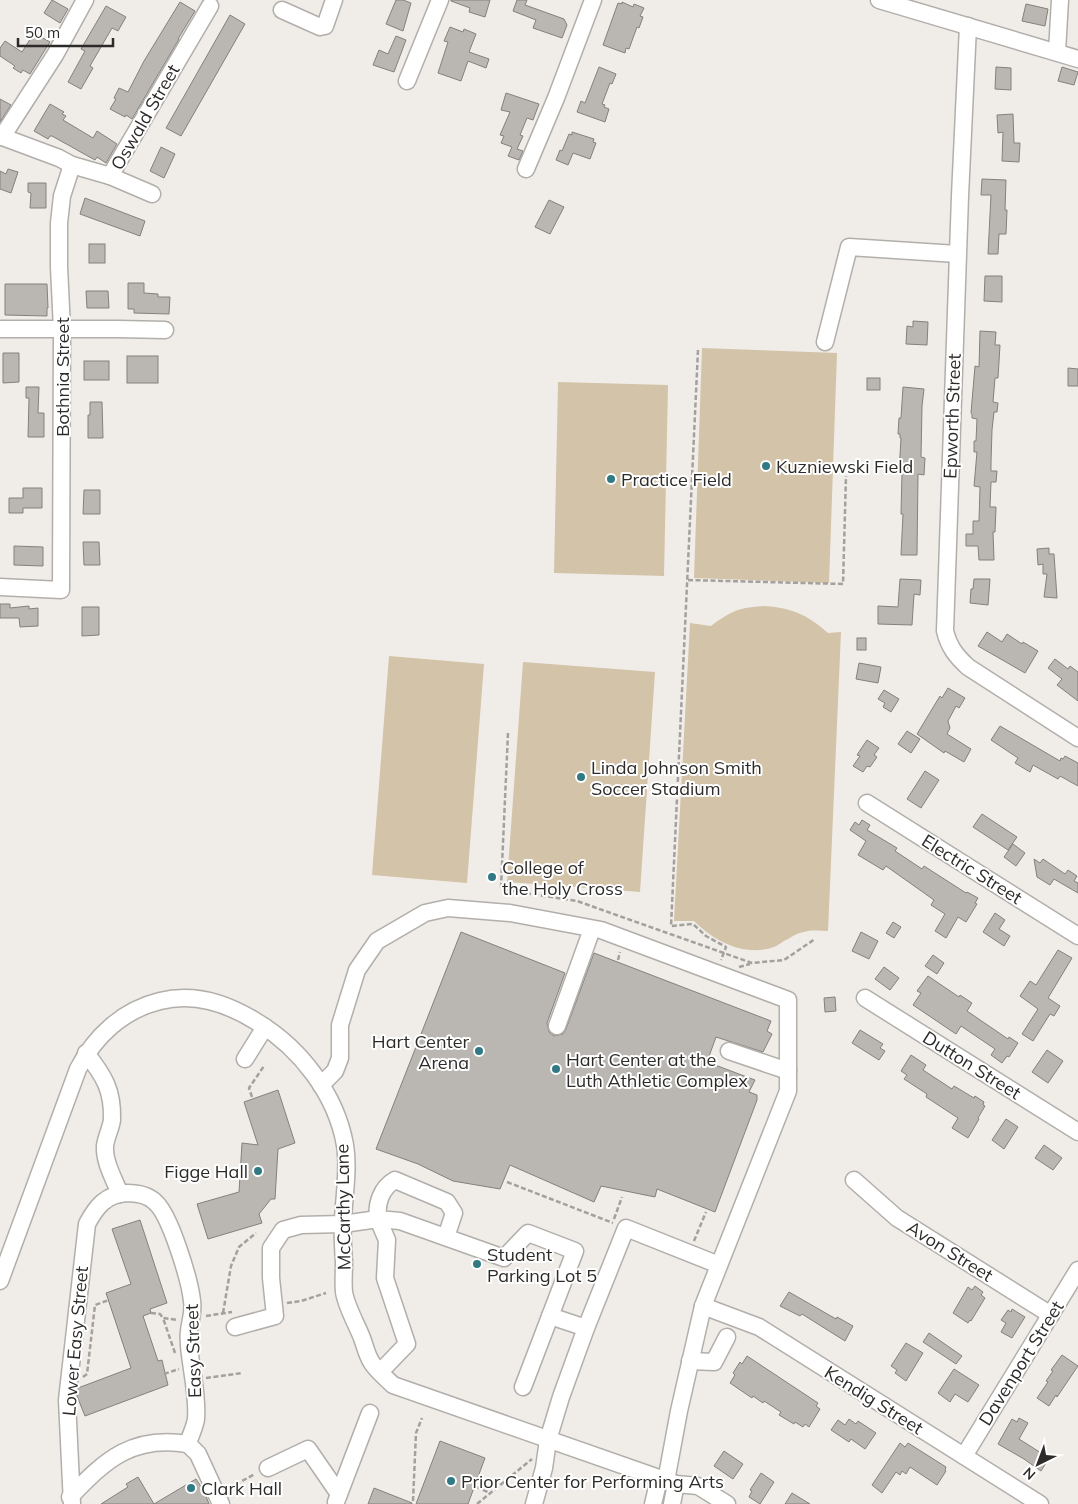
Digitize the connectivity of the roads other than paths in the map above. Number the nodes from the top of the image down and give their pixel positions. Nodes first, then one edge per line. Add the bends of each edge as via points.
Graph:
1 (85, 0) edge
2 (334, 0) edge
3 (440, 0) edge
4 (593, 0) edge
5 (879, 0) edge
6 (1060, 0) edge
7 (210, 6) dead end
8 (283, 8) edge
9 (968, 26) junction
10 (1057, 52) junction
11 (1078, 59) edge
12 (407, 81) dead end
13 (1, 136) edge
14 (72, 165) junction
15 (526, 169) dead end
16 (110, 176) junction
17 (152, 194) dead end
18 (958, 254) junction
19 (62, 329) junction
20 (0, 330) edge
21 (165, 330) dead end
22 (825, 342) dead end
23 (0, 587) edge
24 (1078, 738) edge
25 (867, 802) dead end
26 (592, 929) junction
27 (1078, 936) edge
28 (865, 998) dead end
29 (265, 1026) junction
30 (557, 1026) dead end
31 (730, 1051) dead end
32 (86, 1053) junction
33 (245, 1059) dead end
34 (788, 1071) junction
35 (321, 1085) junction
36 (1078, 1132) edge
37 (854, 1180) dead end
38 (120, 1194) junction
39 (378, 1219) junction
40 (343, 1224) junction
41 (446, 1237) junction
42 (719, 1265) junction
43 (1078, 1270) edge
44 (0, 1282) edge
45 (703, 1306) junction
46 (1050, 1315) junction
47 (550, 1316) junction
48 (233, 1319) road end
49 (586, 1328) junction
50 (727, 1337) dead end
51 (690, 1361) junction
52 (380, 1372) junction
53 (523, 1387) dead end
54 (370, 1413) dead end
55 (548, 1440) junction
56 (188, 1444) junction
57 (964, 1456) junction
58 (268, 1468) dead end
59 (667, 1481) junction
60 (223, 1497) edge
61 (338, 1499) edge
62 (71, 1501) edge
63 (534, 1504) edge
64 (653, 1504) edge
65 (672, 1504) edge
66 (727, 1504) edge
67 (1040, 1504) edge

1 - 13 street via 55,55
2 - 8 street via 325,26 320,27
3 - 12 street
4 - 15 street
5 - 9 street
6 - 10 street
7 - 16 street, Oswald Street
9 - 10 street
9 - 18 street, Epworth Street
10 - 11 street
13 - 14 street
14 - 16 street
14 - 19 street, Bothnia Street via 62,196 59,223
16 - 17 street
18 - 22 street via 849,247
18 - 24 street, Epworth Street via 945,631 949,646 968,667
19 - 20 street
19 - 21 street
19 - 23 street, Bothnia Street via 61,590
25 - 27 street, Electric Street
26 - 30 street
26 - 34 street via 788,1000
26 - 35 street via 510,913 448,908 425,913 392,931 377,941 357,970 340,1025 340,1058 335,1071
28 - 36 street, Dutton Street
29 - 32 street, McCarthy Lane via 236,1009 211,1000 166,999 129,1013 109,1028
29 - 33 street
29 - 35 street, McCarthy Lane via 292,1049
31 - 34 street
32 - 38 street via 109,1089 112,1121 105,1146
32 - 44 street, McCarthy Lane
34 - 42 street via 788,1091
35 - 40 street, McCarthy Lane via 338,1119 345,1145
37 - 46 street, Avon Street via 897,1218
38 - 56 street, Easy Street via 146,1196 164,1212 192,1301 188,1331 196,1419
38 - 62 street, Lower Easy Street via 95,1208 87,1224 67,1400
39 - 40 street
39 - 41 street via 400,1221
39 - 41 street via 376,1208 386,1186 395,1180 447,1202 454,1213
39 - 52 street via 386,1240 385,1278 407,1344
40 - 48 street via 301,1225 283,1230 272,1248 275,1316
40 - 52 street, McCarthy Lane via 344,1294 372,1363
41 - 47 street via 504,1258 528,1233 575,1251
42 - 45 street
42 - 49 street via 620,1225
43 - 46 street, Davenport Street
45 - 51 street
45 - 57 street, Kendig Street via 759,1327
46 - 57 street, Davenport Street
47 - 49 street
47 - 53 street
49 - 55 street
50 - 51 street via 714,1362
51 - 59 street
52 - 55 street, McCarthy Lane via 393,1385
54 - 61 street
55 - 59 street, McCarthy Lane
55 - 63 street
56 - 60 street via 198,1454
56 - 62 street via 169,1441 147,1443 118,1454 96,1470
57 - 67 street, Kendig Street
58 - 61 street via 308,1449
59 - 64 street
59 - 65 street
59 - 66 street, McCarthy Lane via 698,1486

